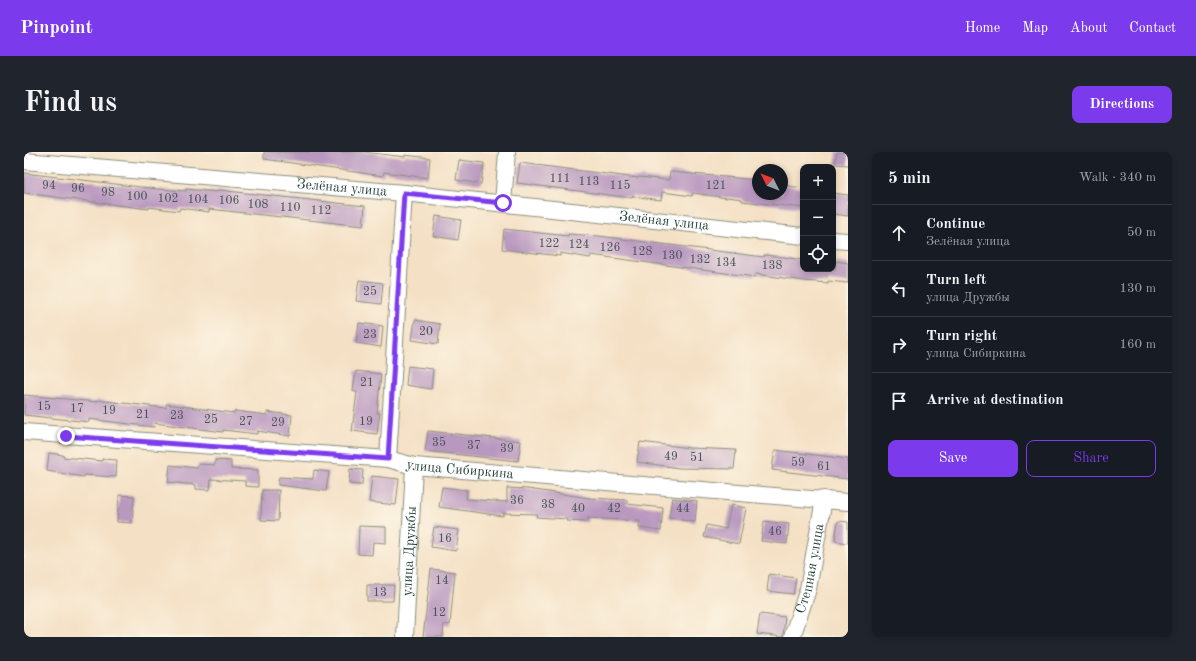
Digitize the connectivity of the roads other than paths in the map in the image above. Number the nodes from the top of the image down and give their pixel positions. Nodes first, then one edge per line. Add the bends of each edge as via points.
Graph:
1 (507, 152) edge
2 (24, 161) edge
3 (404, 193) junction
4 (503, 203) junction
5 (800, 236) edge
6 (836, 240) edge
7 (848, 241) edge
8 (24, 432) edge
9 (388, 459) junction
10 (414, 466) junction
11 (824, 500) junction
12 (848, 502) edge
13 (405, 637) edge
14 (792, 637) edge

1 - 4 street
2 - 3 street, Зелёная улица
3 - 4 street, Зелёная улица
3 - 9 street
4 - 5 street, Зелёная улица
6 - 7 street
8 - 9 street, улица Сибиркина
9 - 10 street, улица Сибиркина
10 - 11 street, улица Сибиркина
10 - 13 street, улица Дружбы
11 - 12 street, улица Сибиркина
11 - 14 street, Степная улица via 808,589

